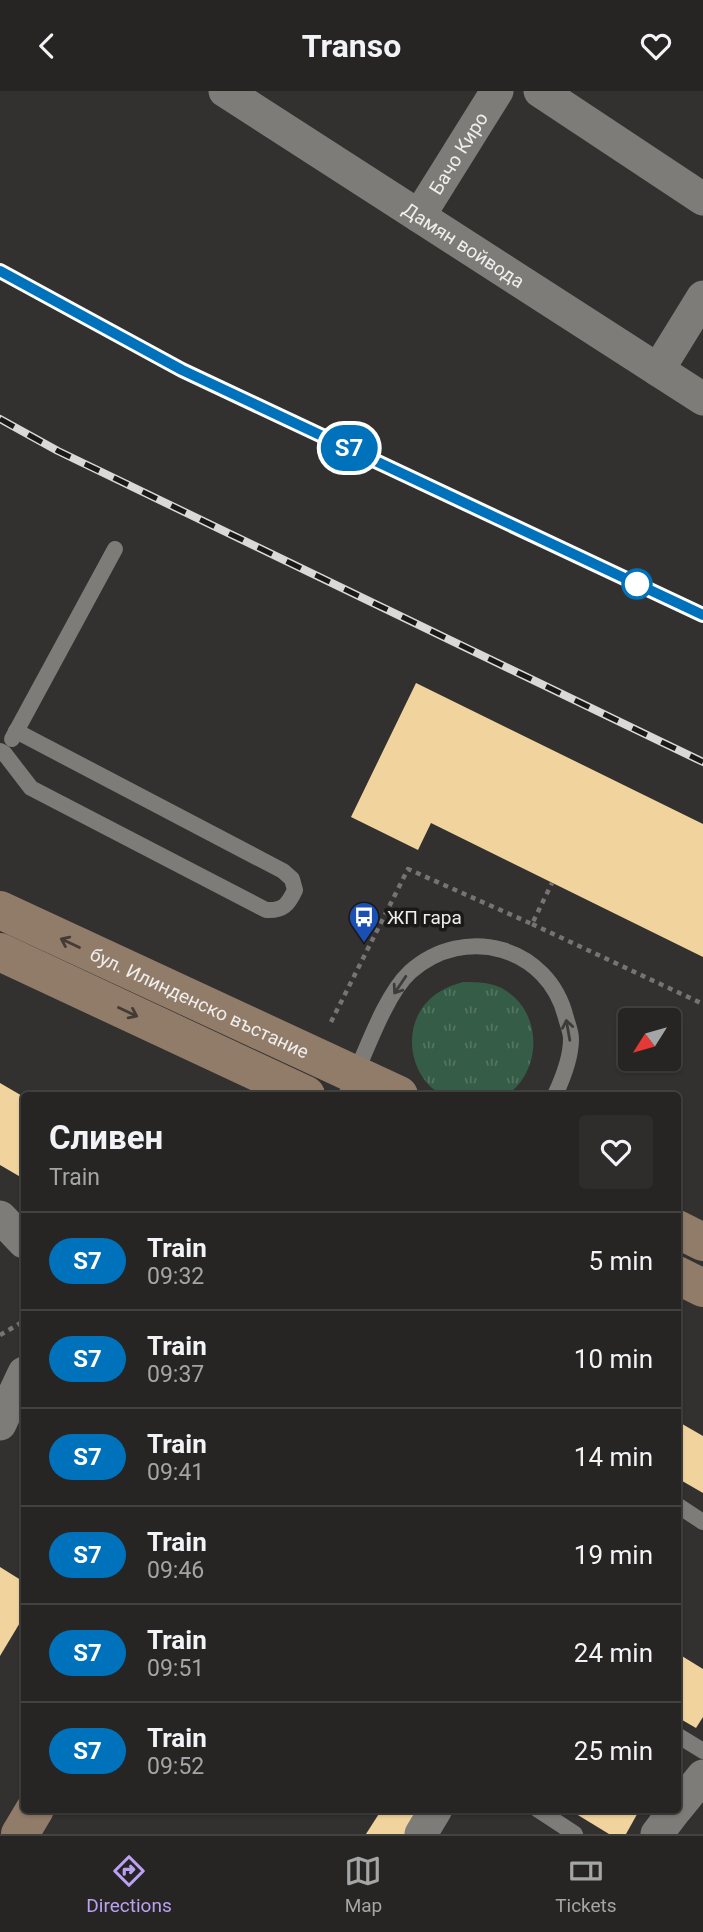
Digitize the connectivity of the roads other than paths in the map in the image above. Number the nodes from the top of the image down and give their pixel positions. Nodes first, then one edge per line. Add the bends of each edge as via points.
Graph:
1 (225, 91) edge
2 (497, 91) edge
3 (540, 91) edge
4 (703, 199) edge
5 (419, 216) junction
6 (703, 297) edge
7 (658, 370) junction
8 (703, 399) edge
9 (115, 549) dead end
10 (16, 731) junction
11 (2, 752) edge
12 (0, 910) edge
13 (0, 952) edge
14 (351, 1085) edge
15 (300, 1092) edge
16 (385, 1092) edge
17 (556, 1092) edge
18 (0, 1217) edge
19 (681, 1231) edge
20 (21, 1239) edge
21 (703, 1242) edge
22 (21, 1380) edge
23 (0, 1425) edge
24 (21, 1438) edge
25 (681, 1508) edge
26 (703, 1522) edge
27 (681, 1737) edge
28 (703, 1751) edge
29 (703, 1776) edge
30 (681, 1804) edge
31 (33, 1813) edge
32 (434, 1813) edge
33 (543, 1813) edge
34 (674, 1813) edge
35 (20, 1834) edge
36 (421, 1834) edge
37 (575, 1834) edge
38 (657, 1834) edge

1 - 5 street, Дамян войвода
2 - 5 street, Бачо Киро
3 - 4 street
5 - 7 street, Дамян войвода
6 - 7 street
7 - 8 street, Дамян войвода
9 - 10 lane
10 - 11 lane
10 - 11 lane via 283,871 295,890 288,904 278,911 266,910 31,788
14 -> 12 main road, бул. Илинденско въстание
13 -> 15 main road, бул. Илинденско въстание
14 - 16 main road, бул. Илинденско въстание
17 -> 14 lane via 571,1038 562,999 537,967 500,947 468,945 430,957 408,973 387,1004
18 - 20 street
19 - 21 main road
22 - 23 street
23 - 24 street
25 - 26 lane
27 - 28 lane
29 - 30 street
31 - 35 main road
32 - 36 street
33 - 37 lane
34 - 38 street

